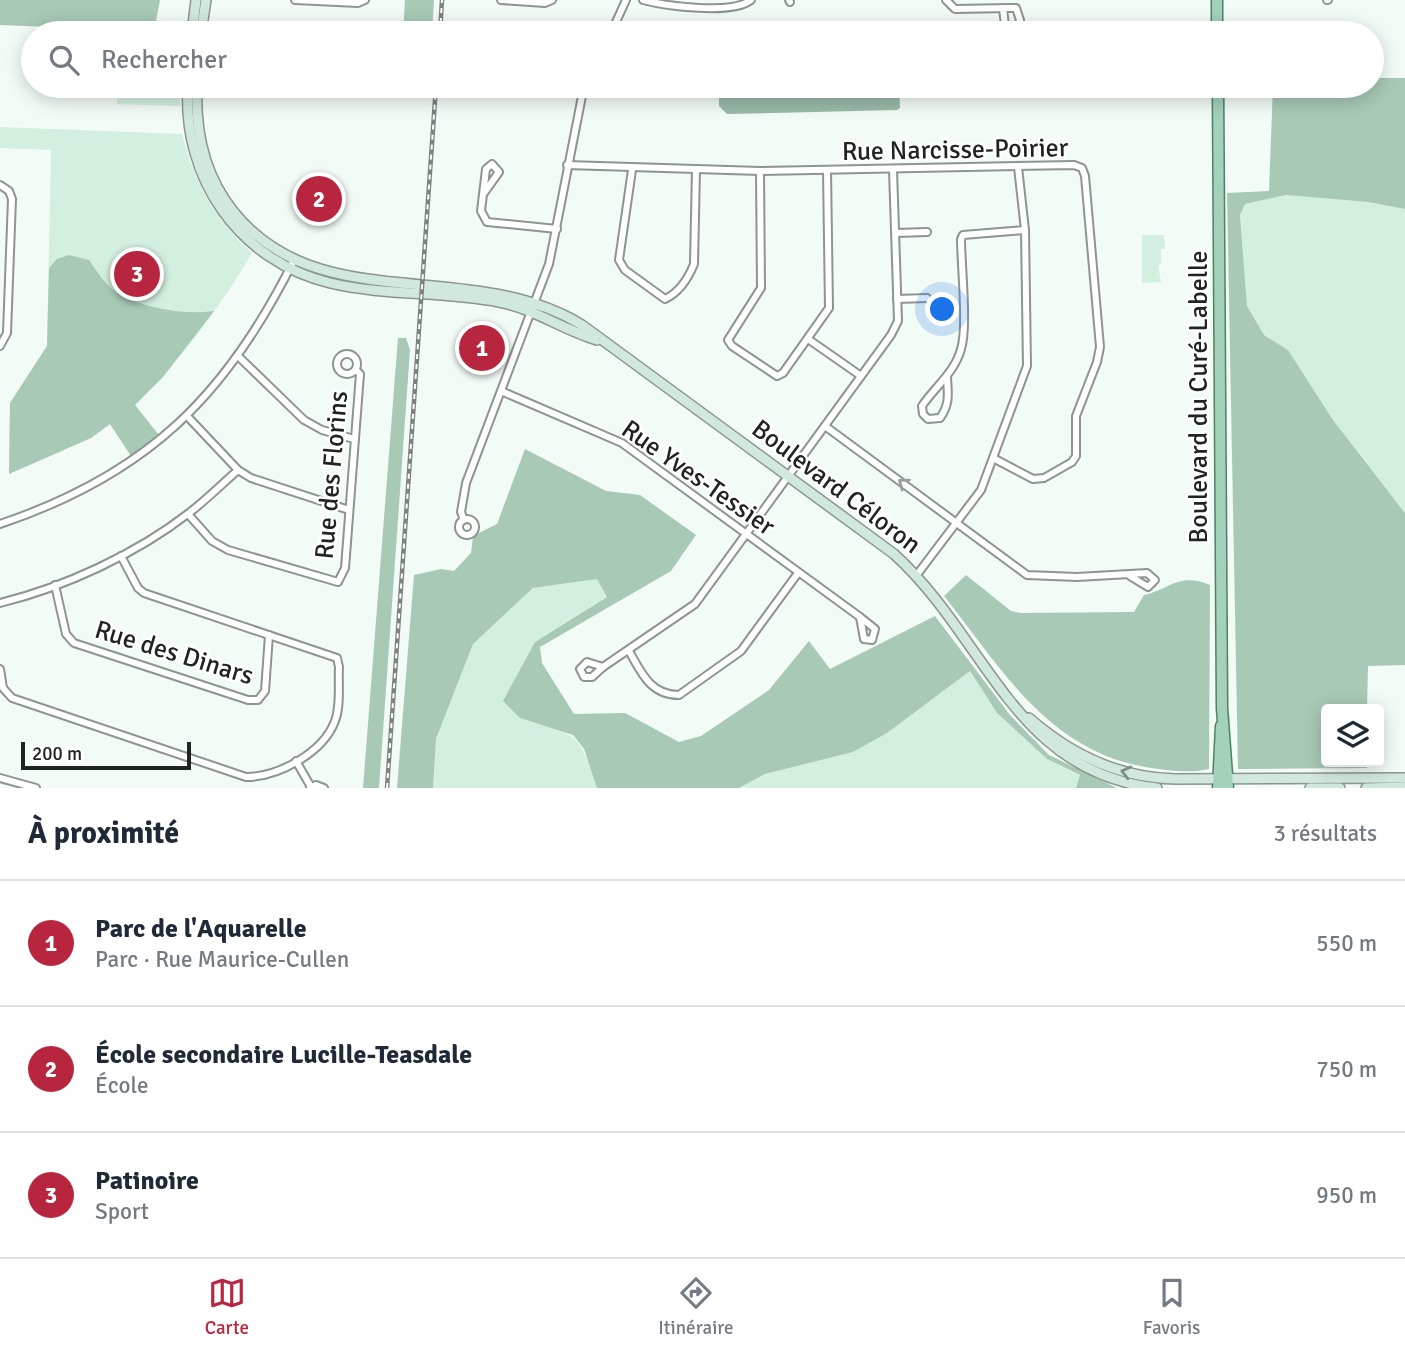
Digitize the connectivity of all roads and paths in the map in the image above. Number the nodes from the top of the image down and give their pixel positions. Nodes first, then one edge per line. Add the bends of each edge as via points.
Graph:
1 (196, 0) edge
2 (206, 0) edge
3 (295, 0) edge
4 (365, 0) edge
5 (501, 0) edge
6 (552, 0) edge
7 (626, 0) edge
8 (643, 0) edge
9 (751, 0) edge
10 (946, 0) edge
11 (1217, 0) edge
12 (725, 4) edge
13 (1003, 8) dead end
14 (193, 21) edge
15 (203, 21) edge
16 (616, 21) edge
17 (1217, 21) edge
18 (188, 98) edge
19 (198, 98) edge
20 (581, 98) edge
21 (1218, 98) edge
22 (567, 165) junction
23 (1018, 167) junction
24 (696, 169) junction
25 (632, 170) junction
26 (827, 170) junction
27 (893, 170) junction
28 (760, 171) junction
29 (0, 185) edge
30 (484, 193) dead end
31 (557, 229) junction
32 (1025, 230) junction
33 (927, 232) dead end
34 (896, 233) junction
35 (292, 264) junction
36 (927, 298) dead end
37 (897, 299) junction
38 (535, 307) junction
39 (808, 338) junction
40 (0, 346) edge
41 (239, 357) junction
42 (356, 370) dead end
43 (861, 376) junction
44 (947, 378) junction
45 (501, 391) junction
46 (187, 416) junction
47 (825, 426) junction
48 (354, 439) junction
49 (995, 459) junction
50 (238, 470) junction
51 (789, 476) junction
52 (349, 510) junction
53 (188, 514) junction
54 (464, 520) dead end
55 (0, 524) edge
56 (958, 524) junction
57 (746, 534) junction
58 (121, 556) junction
59 (798, 573) junction
60 (916, 576) junction
61 (1130, 576) dead end
62 (55, 585) junction
63 (0, 603) edge
64 (860, 617) dead end
65 (269, 635) junction
66 (629, 651) junction
67 (603, 667) dead end
68 (0, 669) edge
69 (1011, 700) junction
70 (296, 761) junction
71 (0, 778) edge
72 (1405, 778) edge
73 (1223, 783) edge
74 (1405, 787) edge
75 (36, 788) edge
76 (311, 788) edge
77 (324, 788) edge
78 (1157, 788) edge
79 (1310, 788) edge
80 (1340, 788) edge
81 (1366, 788) edge

1 - 14 street
2 - 15 street
3 - 4 street
5 - 6 street
7 - 16 street
8 - 12 street via 670,5
9 - 12 street via 741,6
10 - 13 street via 955,9
11 - 17 main road
18 - 35 street, Boulevard Céloron via 190,140 211,194 247,239
19 - 35 street, Boulevard Céloron via 200,141 218,189 249,229
20 - 22 street
21 - 73 main road, Boulevard du Curé-Labelle
22 - 25 street, Rue Narcisse-Poirier
22 - 31 street
23 - 27 street, Rue Narcisse-Poirier
23 - 32 street
23 - 49 street, Rue Narcisse-Poirier via 1082,168 1100,347 1076,416 1072,462 1044,478 1032,479
24 - 25 street, Rue Narcisse-Poirier
24 - 25 street via 694,264 675,295 665,299 625,270 619,260
24 - 28 street, Rue Narcisse-Poirier
26 - 27 street, Rue Narcisse-Poirier
26 - 28 street, Rue Narcisse-Poirier
26 - 39 street via 829,308
27 - 34 street
28 - 39 street via 761,288 727,340 777,376
29 - 40 street via 12,199 7,333
30 - 31 street via 481,211 488,222
31 - 38 street
32 - 44 street via 963,235 963,341
32 - 49 street via 1027,366
33 - 34 street
34 - 37 street
35 - 38 street, Boulevard Céloron via 345,276 491,291
35 - 41 street
36 - 37 street
37 - 43 street via 898,321
38 - 45 street
38 - 51 street, Boulevard Céloron via 582,324
39 - 43 street
41 - 46 street
41 - 48 street via 304,420
42 - 48 street, Rue des Florins via 360,374
43 - 47 street
44 - 44 street via 938,382 922,406 928,419 940,418 946,408
45 - 54 street via 466,483
45 - 57 street, Rue Yves-Tessier via 622,443
46 - 50 street
46 - 55 street via 133,461 74,496
47 - 51 street
56 -> 47 street
48 - 52 street, Rue des Florins
49 - 56 street
50 - 52 street
50 - 53 street
51 - 57 street
51 - 60 street, Boulevard Céloron via 884,545
52 - 53 street, Rue des Florins via 345,569 342,578 332,583 228,550 212,541
53 - 58 street
56 - 60 street
56 - 61 street via 1030,576
57 - 59 street, Rue Yves-Tessier
57 - 66 street via 687,612
58 - 62 street
58 - 65 street via 144,593
59 - 64 street, Rue Yves-Tessier
59 - 66 street via 741,651 679,695 653,688
60 - 69 street, Boulevard Céloron
62 - 63 street
62 - 65 street, Rue des Dinars via 66,634 74,643 248,700 258,700 265,691
65 - 70 street via 328,653 337,658 339,667 336,719 327,737
66 - 67 street
68 - 70 street via 3,688 12,698 246,777 265,777
73 -> 69 street, Boulevard Céloron via 1148,777 1103,766 1058,742
69 - 78 street, Boulevard Céloron via 1041,738 1069,759 1115,780
70 - 76 street
71 - 75 street
72 - 73 street, Boulevard Céloron
74 - 81 street
76 - 77 street
79 - 80 street

